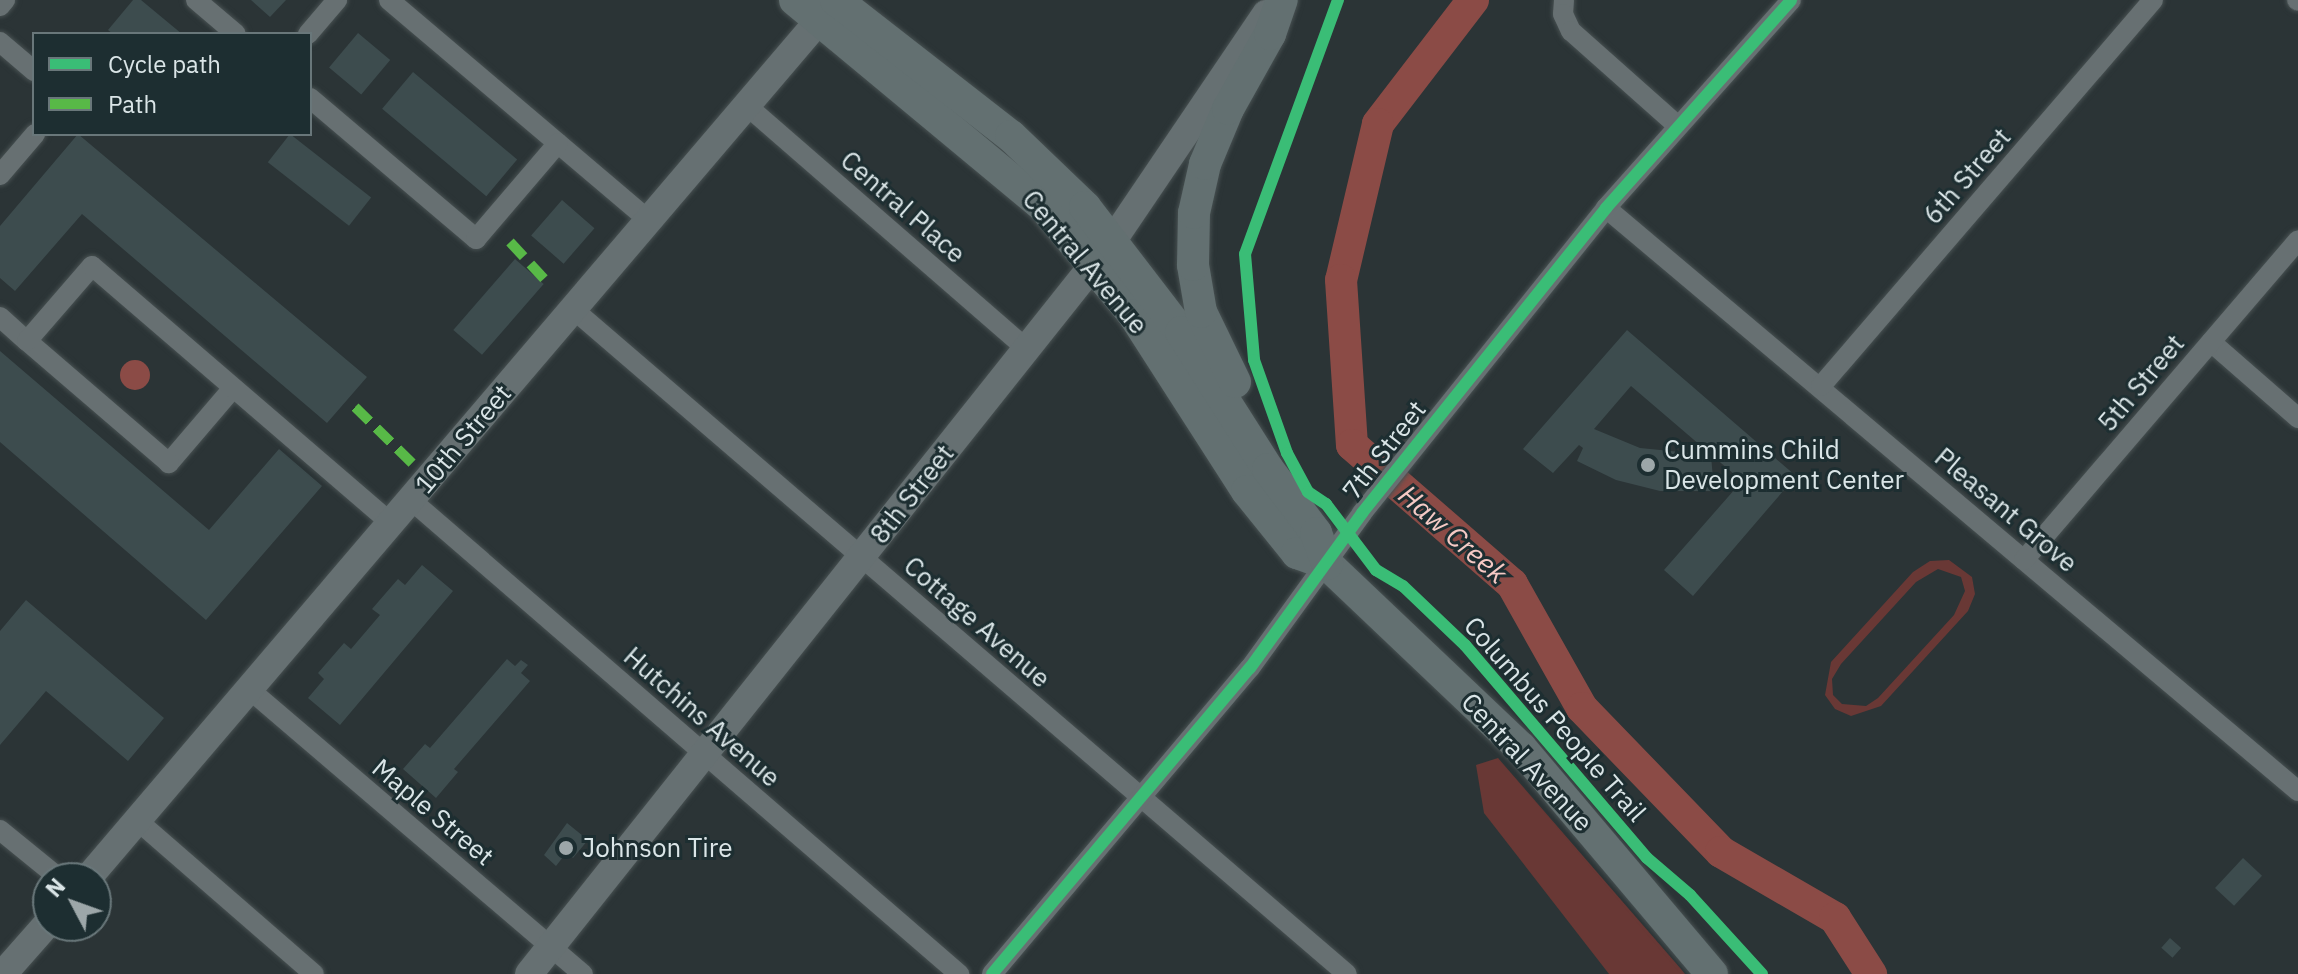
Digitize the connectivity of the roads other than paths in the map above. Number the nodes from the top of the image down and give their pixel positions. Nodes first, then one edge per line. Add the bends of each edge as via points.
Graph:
1 (5, 0) edge
2 (196, 0) edge
3 (337, 0) edge
4 (389, 0) edge
5 (1275, 0) edge
6 (1282, 0) edge
7 (1564, 0) edge
8 (1791, 0) edge
9 (2153, 0) edge
10 (825, 4) edge
11 (0, 6) edge
12 (234, 32) edge
13 (310, 32) edge
14 (0, 42) edge
15 (32, 69) edge
16 (312, 100) edge
17 (745, 104) junction
18 (1678, 126) junction
19 (33, 136) edge
20 (558, 143) junction
21 (0, 175) edge
22 (1606, 208) junction
23 (648, 220) junction
24 (2298, 240) edge
25 (1104, 252) junction
26 (573, 309) junction
27 (0, 317) edge
28 (27, 341) junction
29 (2211, 342) junction
30 (1027, 349) junction
31 (1821, 386) junction
32 (233, 388) junction
33 (2298, 418) edge
34 (1268, 469) junction
35 (411, 500) junction
36 (391, 523) junction
37 (862, 557) junction
38 (2024, 560) junction
39 (1327, 564) junction
40 (249, 689) junction
41 (705, 754) junction
42 (2298, 791) edge
43 (1140, 797) junction
44 (138, 821) junction
45 (0, 830) edge
46 (39, 862) edge
47 (102, 862) edge
48 (32, 941) edge
49 (551, 946) junction
50 (3, 974) edge
51 (314, 974) edge
52 (529, 974) edge
53 (583, 974) edge
54 (959, 974) edge
55 (992, 974) edge
56 (1347, 974) edge
57 (1712, 974) edge

1 - 11 street
2 - 12 street
3 - 13 street
4 - 20 street
5 - 25 street, 8th Street
6 - 34 main road via 1205,164 1194,213 1193,265 1201,312 1264,432
7 - 18 street via 1563,14 1571,31
8 - 18 street, 7th Street
9 - 31 street, 6th Street
10 - 17 street, 10th Street
10 - 25 main road, Central Avenue via 1011,136
14 - 15 street
16 - 20 street via 476,239
17 - 23 street, 10th Street
17 - 30 street, Central Place
18 - 22 street, 7th Street
19 - 21 street
20 - 23 street
22 - 31 street, Pleasant Grove
22 - 39 street, 7th Street
23 - 26 street, 10th Street
24 - 29 street, 5th Street
25 - 30 street, 8th Street
25 - 34 main road, Central Avenue via 1172,319
25 - 39 main road, Central Avenue via 1143,328 1247,491 1297,553
26 - 35 street, 10th Street
26 - 37 street, Cottage Avenue
27 - 28 street
28 - 32 street via 92,266
28 - 32 street via 169,463
29 - 33 street
29 - 38 street, 5th Street
30 - 37 street, 8th Street
31 - 38 street, Pleasant Grove
32 - 36 street
34 - 39 main road, Central Avenue via 1316,533
35 - 36 street, 10th Street
35 - 41 street, Hutchins Avenue
36 - 40 street, 10th Street
37 - 41 street, 8th Street
37 - 43 street, Cottage Avenue
38 - 42 street, Pleasant Grove
39 - 43 street, 7th Street via 1250,668
39 - 57 main road, Central Avenue via 1521,748
40 - 44 street, 10th Street
40 - 49 street, Maple Street
41 - 49 street, 8th Street
41 - 54 street, Hutchins Avenue
43 - 55 street, 7th Street
43 - 56 street, Cottage Avenue
44 - 47 street, 10th Street
44 - 51 street
45 - 46 street
48 - 50 street
49 - 52 street, 8th Street
49 - 53 street, Maple Street

